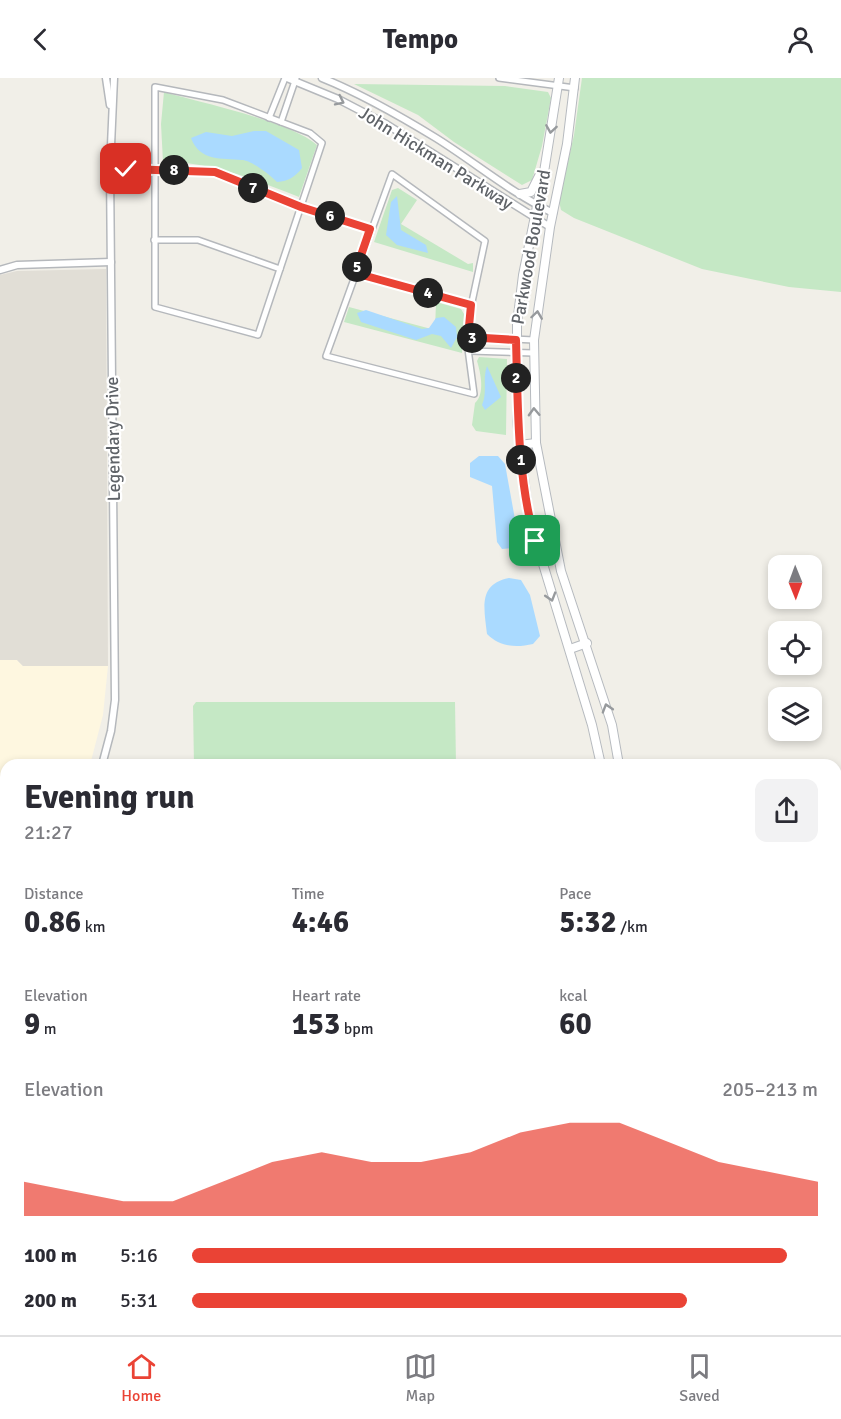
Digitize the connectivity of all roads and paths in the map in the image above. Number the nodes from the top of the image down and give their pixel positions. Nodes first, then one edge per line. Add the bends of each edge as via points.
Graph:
1 (106, 78) edge
2 (114, 78) edge
3 (286, 78) edge
4 (322, 78) edge
5 (499, 78) edge
6 (575, 78) edge
7 (519, 79) edge
8 (295, 80) edge
9 (558, 82) edge
10 (575, 88) junction
11 (111, 111) junction
12 (269, 118) junction
13 (281, 122) junction
14 (546, 161) junction
15 (110, 168) junction
16 (154, 169) junction
17 (520, 194) junction
18 (538, 205) junction
19 (301, 207) junction
20 (553, 213) junction
21 (535, 219) junction
22 (550, 227) junction
23 (370, 229) junction
24 (154, 240) junction
25 (111, 262) junction
26 (280, 269) junction
27 (0, 270) edge
28 (355, 273) junction
29 (471, 305) junction
30 (468, 337) junction
31 (516, 340) junction
32 (534, 340) junction
33 (470, 351) junction
34 (534, 353) junction
35 (516, 354) junction
36 (536, 443) junction
37 (519, 445) junction
38 (556, 549) junction
39 (539, 553) junction
40 (587, 643) junction
41 (570, 649) junction
42 (104, 759) edge
43 (600, 759) edge
44 (618, 759) edge

1 - 11 street, Legendary Drive
2 - 11 street, Legendary Drive
3 - 8 street, John Hickman Parkway
3 - 12 street
4 - 17 street, John Hickman Parkway via 368,99 437,139
5 - 7 street
6 - 10 main road, Parkwood Boulevard
7 - 9 street
8 - 13 street
8 -> 21 street, John Hickman Parkway via 386,124
9 - 10 street
9 -> 14 main road, Parkwood Boulevard
10 - 20 main road, Parkwood Boulevard via 560,191
11 - 15 street, Legendary Drive
12 - 13 street
12 - 16 street via 224,100 154,87
13 - 19 street via 310,133 322,143
14 - 17 main road via 534,189
14 - 18 main road, Parkwood Boulevard
15 - 16 street
15 - 25 street, Legendary Drive
16 - 19 street via 215,172
16 - 24 street
17 - 18 street, John Hickman Parkway
18 - 20 street, John Hickman Parkway
18 - 21 main road, Parkwood Boulevard
19 - 23 street
19 - 26 street
20 - 22 main road, Parkwood Boulevard
21 - 22 street, John Hickman Parkway
21 - 31 main road, Parkwood Boulevard via 523,275
32 -> 22 main road, Parkwood Boulevard
23 - 28 street
23 - 29 street via 392,174 485,241
24 - 26 street via 198,240
24 - 26 street via 154,307 258,334
25 - 27 street via 17,265
25 - 42 street, Legendary Drive via 115,700
28 - 29 street
28 - 33 street via 326,356 474,394
29 - 30 street
30 - 31 street
30 - 33 street
31 - 32 street
31 - 35 main road, Parkwood Boulevard
32 - 34 main road, Parkwood Boulevard
33 - 35 street
34 - 35 street
36 -> 34 main road, Parkwood Boulevard
35 - 37 main road, Parkwood Boulevard
36 - 37 main road
36 - 38 main road, Parkwood Boulevard
37 - 39 main road, Parkwood Boulevard via 529,518
38 - 39 main road
38 - 40 main road, Parkwood Boulevard
39 -> 41 main road, Parkwood Boulevard
40 - 41 main road
44 -> 40 main road, Parkwood Boulevard via 612,725
41 - 43 main road, Parkwood Boulevard

